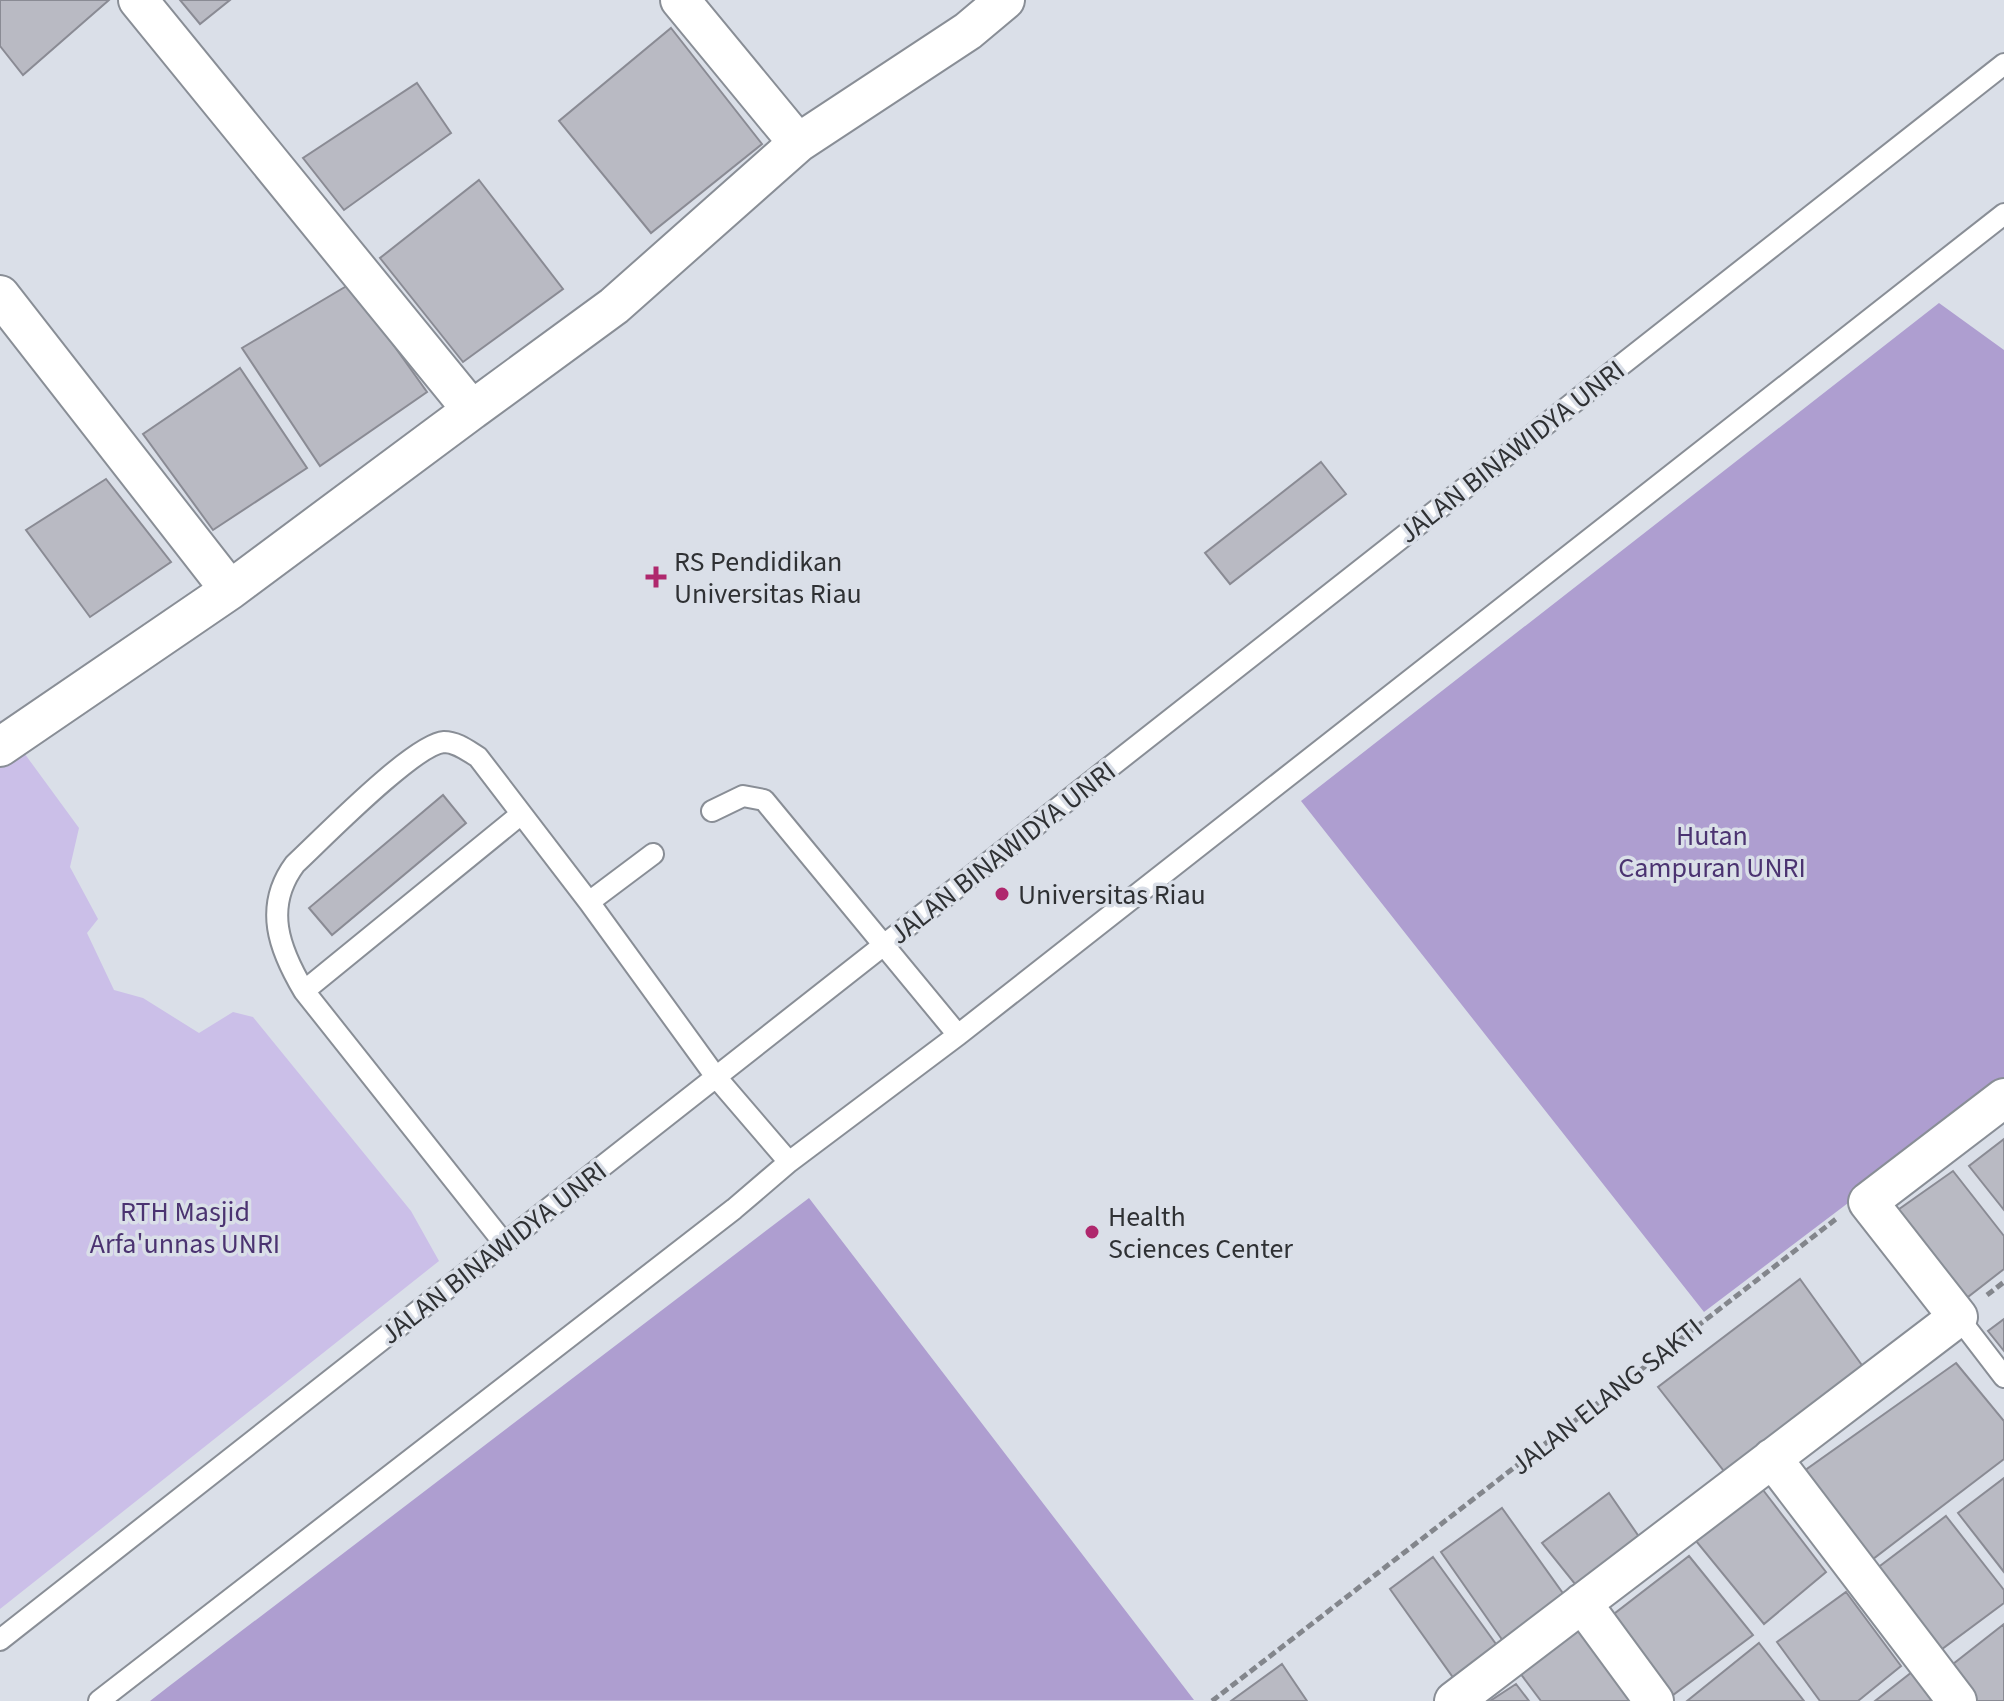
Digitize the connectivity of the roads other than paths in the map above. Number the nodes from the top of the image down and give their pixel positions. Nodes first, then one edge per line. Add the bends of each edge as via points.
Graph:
1 (138, 0) edge
2 (680, 0) edge
3 (1005, 0) edge
4 (2004, 64) edge
5 (798, 143) junction
6 (2004, 214) edge
7 (0, 295) edge
8 (472, 410) junction
9 (230, 590) junction
10 (0, 747) edge
11 (712, 811) dead end
12 (520, 815) junction
13 (653, 854) dead end
14 (589, 902) junction
15 (884, 945) junction
16 (304, 991) junction
17 (958, 1035) junction
18 (716, 1077) junction
19 (2004, 1098) edge
20 (789, 1162) junction
21 (504, 1243) junction
22 (1958, 1317) junction
23 (2004, 1377) edge
24 (1772, 1458) junction
25 (1582, 1603) junction
26 (0, 1640) edge
27 (99, 1701) edge
28 (1454, 1701) edge
29 (1654, 1701) edge
30 (1957, 1701) edge

1 - 8 street
2 - 5 street
3 - 5 street via 968,31
4 - 15 lane, JALAN BINAWIDYA UNRI
5 - 8 street via 614,306
6 - 17 lane
7 - 9 street
8 - 9 street
9 - 10 street
11 - 15 lane via 743,796 764,800
12 - 14 lane
12 - 16 lane
12 - 16 lane via 478,757 458,745 443,742 412,758 284,879 277,899 278,934 285,959
13 - 14 lane
14 - 18 lane
15 - 17 lane
15 - 18 lane, JALAN BINAWIDYA UNRI
16 - 21 lane
17 - 20 lane
18 - 20 lane
18 - 21 lane, JALAN BINAWIDYA UNRI
19 - 22 street via 1868,1202
20 - 27 lane via 710,1229
21 - 26 lane, JALAN BINAWIDYA UNRI
22 - 23 lane
22 - 24 street
24 - 25 street
24 - 30 street
25 - 28 street
25 - 29 street

